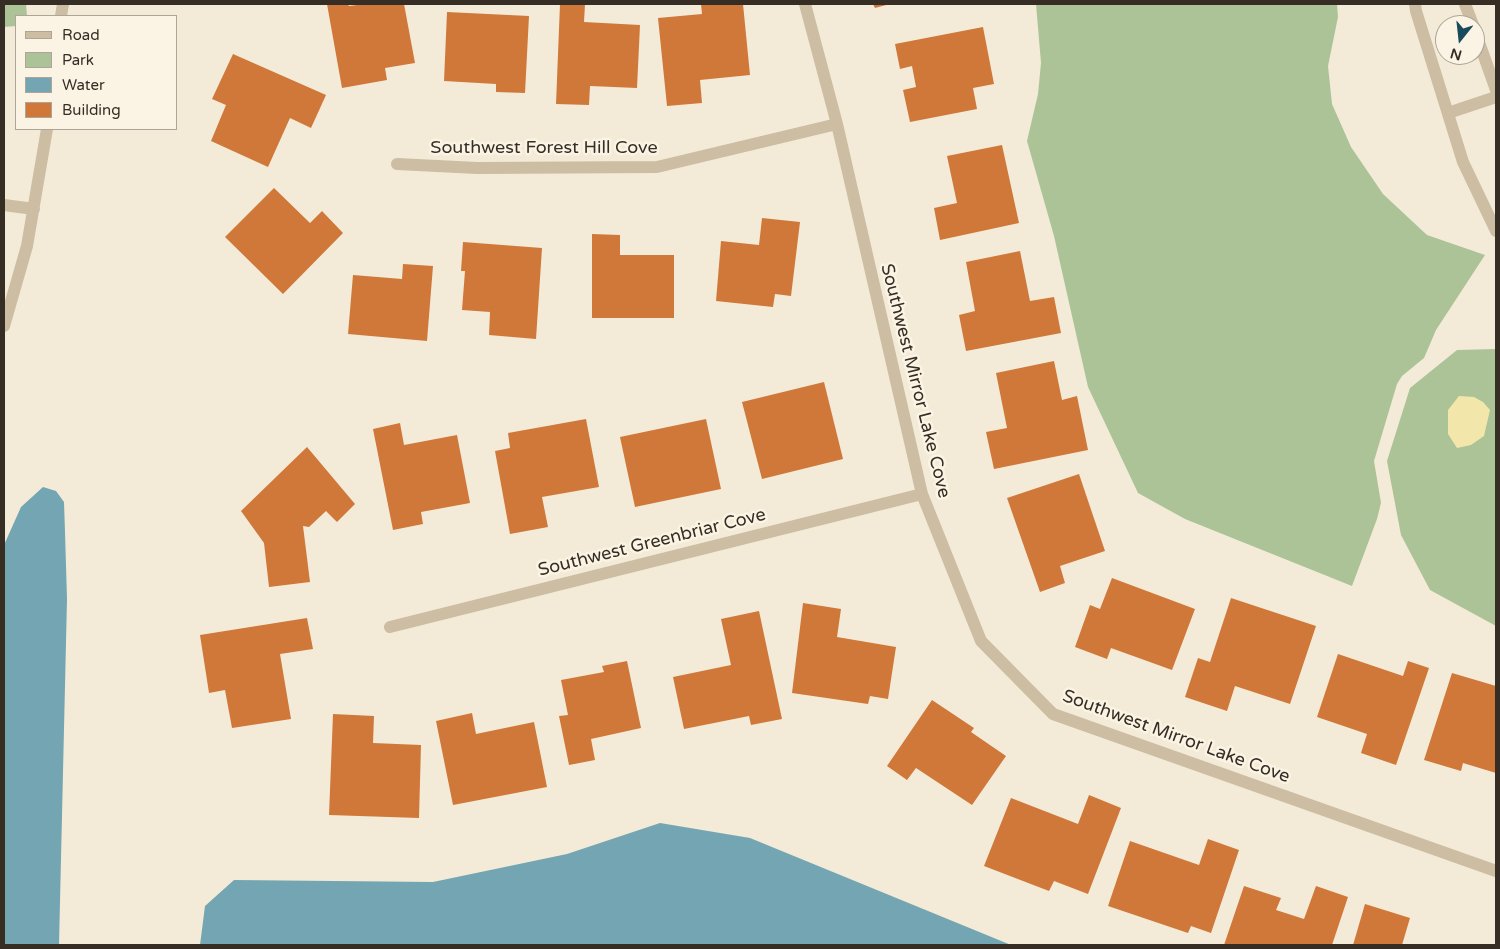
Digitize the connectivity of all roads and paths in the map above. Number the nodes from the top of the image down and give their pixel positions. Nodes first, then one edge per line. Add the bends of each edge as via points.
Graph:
1 (805, 4) edge
2 (1415, 4) edge
3 (1485, 59) edge
4 (1496, 90) edge
5 (1496, 97) edge
6 (1448, 113) junction
7 (837, 124) junction
8 (47, 130) edge
9 (397, 164) dead end
10 (4, 205) edge
11 (34, 209) junction
12 (1496, 232) edge
13 (4, 326) edge
14 (922, 494) junction
15 (390, 626) dead end
16 (1496, 871) edge

1 - 7 street, Southwest Mirror Lake Cove
2 - 6 street
3 - 4 street
5 - 6 street
6 - 12 street via 1463,162
7 - 9 street, Southwest Forest Hill Cove via 657,167 476,168
7 - 14 street, Southwest Mirror Lake Cove
8 - 11 street
10 - 11 street
11 - 13 street
14 - 15 street, Southwest Greenbriar Cove
14 - 16 street, Southwest Mirror Lake Cove via 981,641 1053,714

